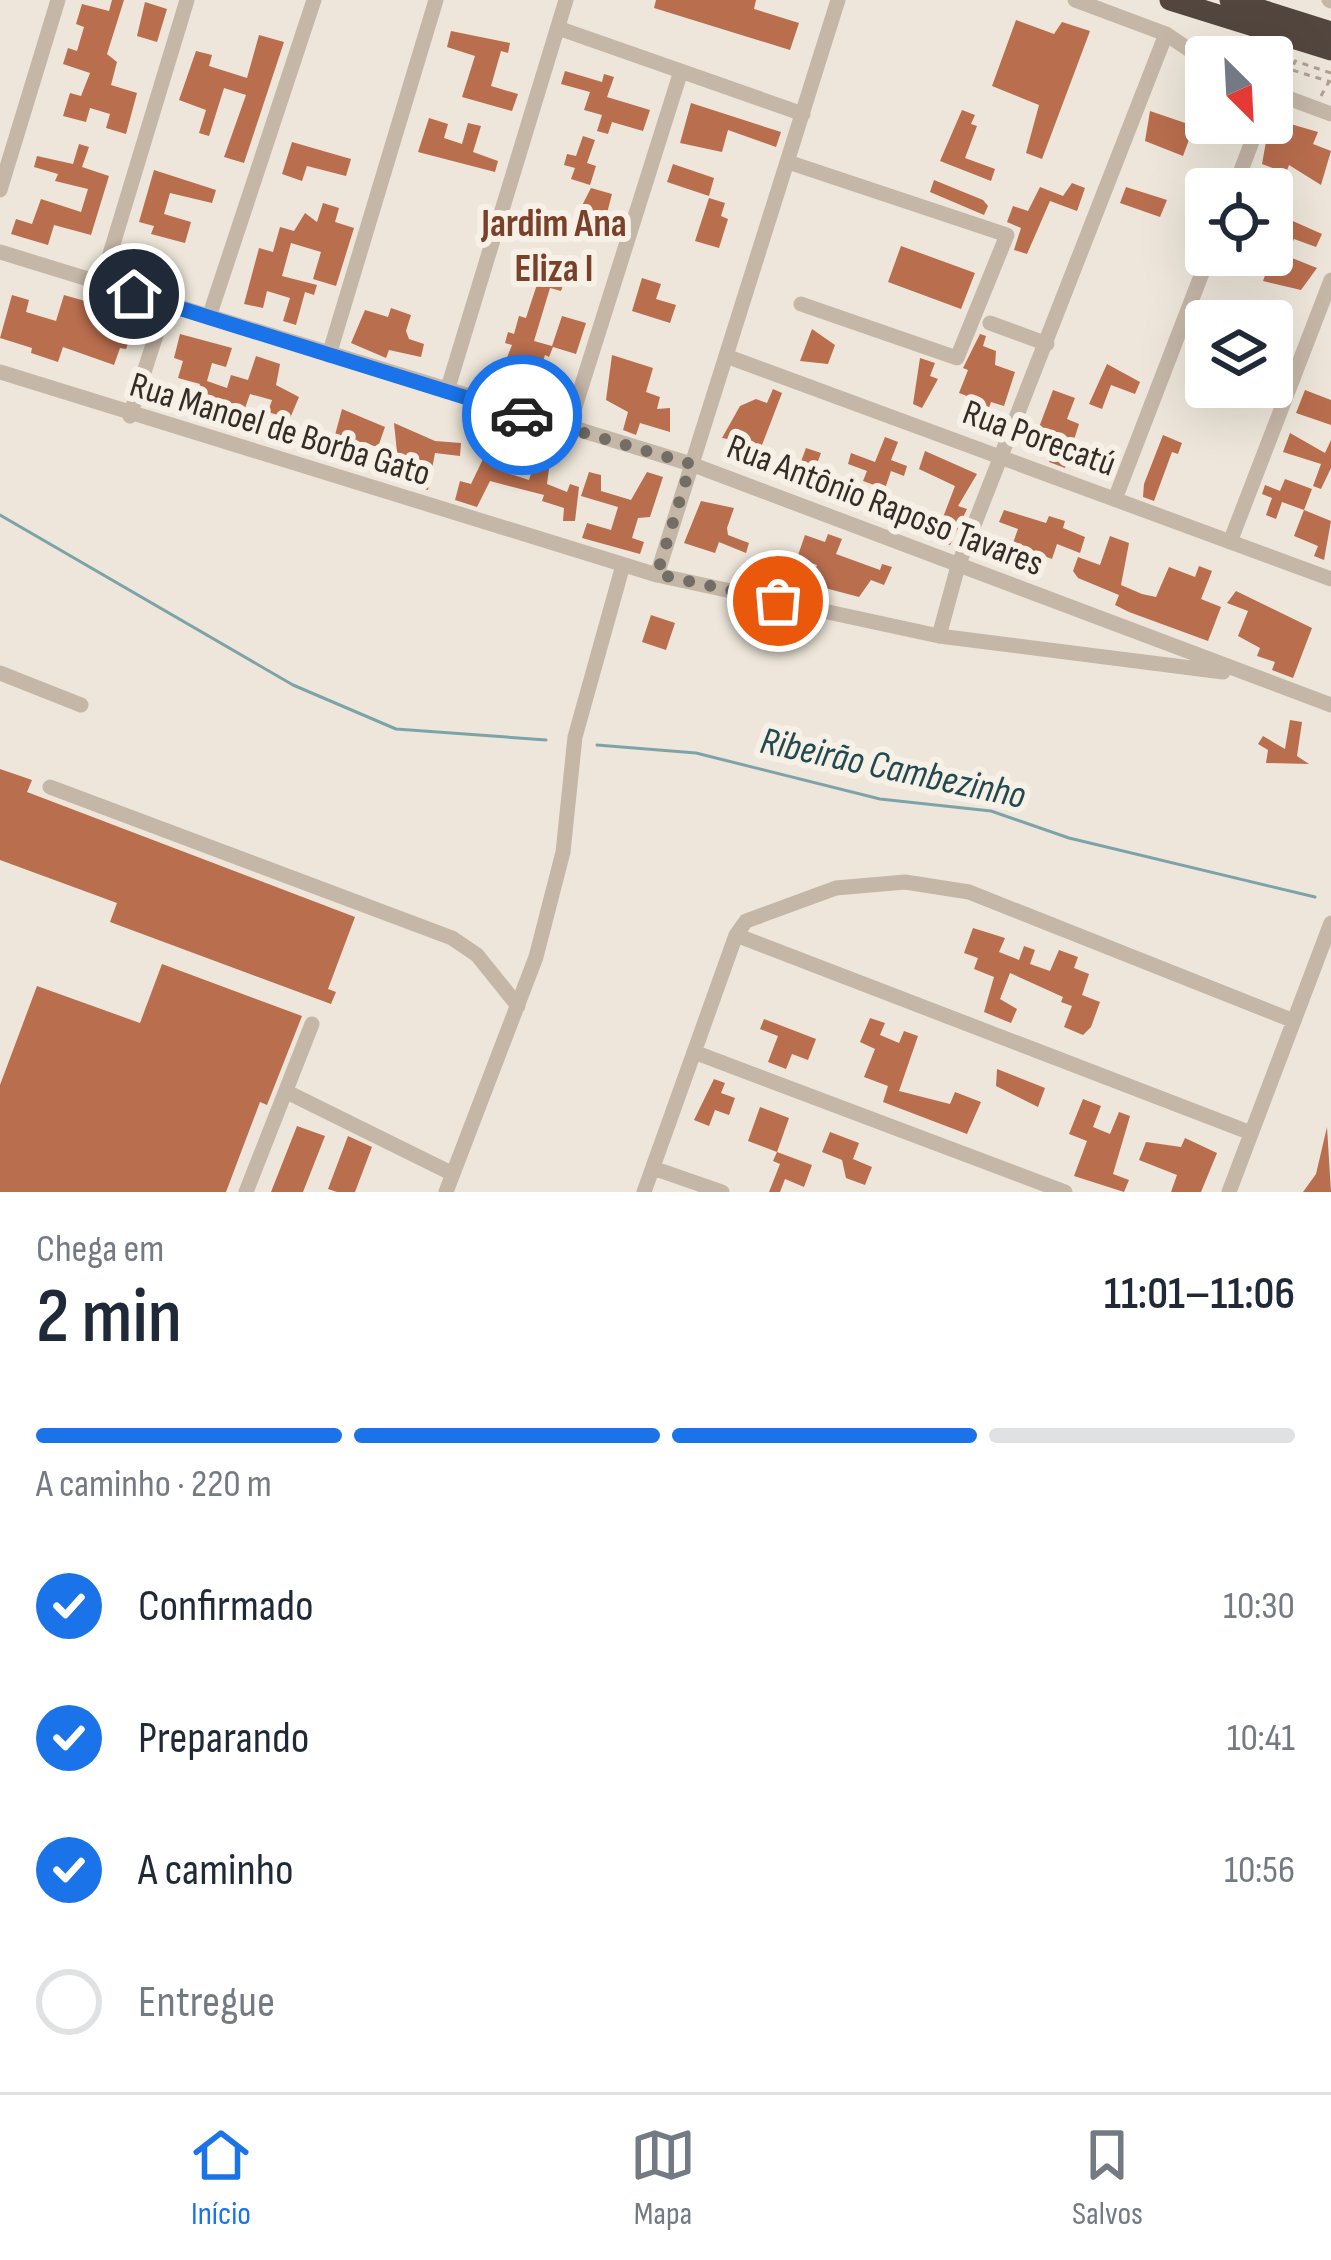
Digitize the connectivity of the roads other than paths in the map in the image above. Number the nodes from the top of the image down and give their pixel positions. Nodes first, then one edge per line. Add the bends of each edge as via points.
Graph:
1 (58, 0) edge
2 (187, 0) edge
3 (314, 0) edge
4 (436, 0) edge
5 (566, 0) edge
6 (838, 0) edge
7 (1075, 0) edge
8 (1171, 0) edge
9 (1230, 0) edge
10 (558, 28) junction
11 (1331, 32) edge
12 (1166, 34) junction
13 (1185, 47) edge
14 (1331, 50) edge
15 (681, 71) junction
16 (1293, 100) edge
17 (1324, 111) edge
18 (803, 114) junction
19 (788, 163) junction
20 (0, 190) edge
21 (0, 252) edge
22 (1201, 276) edge
23 (1331, 280) edge
24 (101, 284) junction
25 (166, 304) junction
26 (801, 304) dead end
27 (209, 317) junction
28 (990, 323) dead end
29 (1047, 344) junction
30 (329, 355) junction
31 (727, 356) junction
32 (0, 372) edge
33 (447, 391) junction
34 (130, 416) junction
35 (568, 429) junction
36 (1003, 457) junction
37 (691, 464) junction
38 (1115, 499) junction
39 (1230, 542) junction
40 (623, 565) junction
41 (958, 566) junction
42 (657, 574) junction
43 (1331, 579) edge
44 (939, 636) junction
45 (0, 673) edge
46 (1250, 675) junction
47 (81, 705) dead end
48 (1331, 705) edge
49 (50, 787) dead end
50 (1331, 923) edge
51 (736, 935) junction
52 (518, 1006) junction
53 (1294, 1021) junction
54 (312, 1024) dead end
55 (694, 1052) junction
56 (287, 1092) junction
57 (1251, 1133) junction
58 (652, 1168) junction
59 (453, 1174) junction
60 (246, 1192) edge
61 (446, 1192) edge
62 (644, 1192) edge
63 (722, 1192) edge
64 (1065, 1192) edge
65 (1229, 1192) edge

1 - 20 street
2 - 24 street
3 - 27 street
4 - 30 street
5 - 10 street
6 - 18 street
7 - 12 street
8 - 14 highway
9 - 11 highway
10 - 15 street
10 - 33 street
12 - 13 street
12 - 29 street
15 - 18 street
15 - 35 street
16 - 17 street
18 - 19 street
19 - 26 street via 1006,235 957,358
19 - 31 street
21 - 24 street, Rua Antônio Raposo Tavares
22 - 38 street
23 - 39 street
24 - 25 street, Rua Antônio Raposo Tavares
25 - 27 street, Rua Antônio Raposo Tavares
25 - 34 street
27 - 30 street, Rua Antônio Raposo Tavares
28 - 29 street
29 - 36 street
30 - 33 street, Rua Antônio Raposo Tavares
31 - 36 street, Rua Porecatú
31 - 37 street
32 - 34 street, Rua Manoel de Borba Gato
33 - 35 street, Rua Antônio Raposo Tavares
34 - 40 street, Rua Manoel de Borba Gato
35 - 37 street, Rua Antônio Raposo Tavares
36 - 38 street, Rua Porecatú
36 - 41 street
37 - 41 street, Rua Antônio Raposo Tavares
37 - 42 street
38 - 39 street, Rua Porecatú
39 - 43 street, Rua Porecatú
40 - 42 street, Rua Manoel de Borba Gato
40 - 52 street via 573,748 562,852
41 - 44 street
41 - 46 street, Rua Antônio Raposo Tavares
42 - 44 street, Rua Manoel de Borba Gato
44 - 46 street, Rua Manoel de Borba Gato
45 - 47 street
46 - 48 street, Rua Antônio Raposo Tavares
49 - 52 street via 452,938 477,955
50 - 53 street
51 - 53 street via 746,921 836,888 904,882 969,892
51 - 55 street
51 - 57 street
52 - 59 street
53 - 57 street
54 - 56 street
55 - 58 street
55 - 64 street
56 - 59 street
56 - 60 street
57 - 65 street
58 - 62 street
58 - 63 street
59 - 61 street

